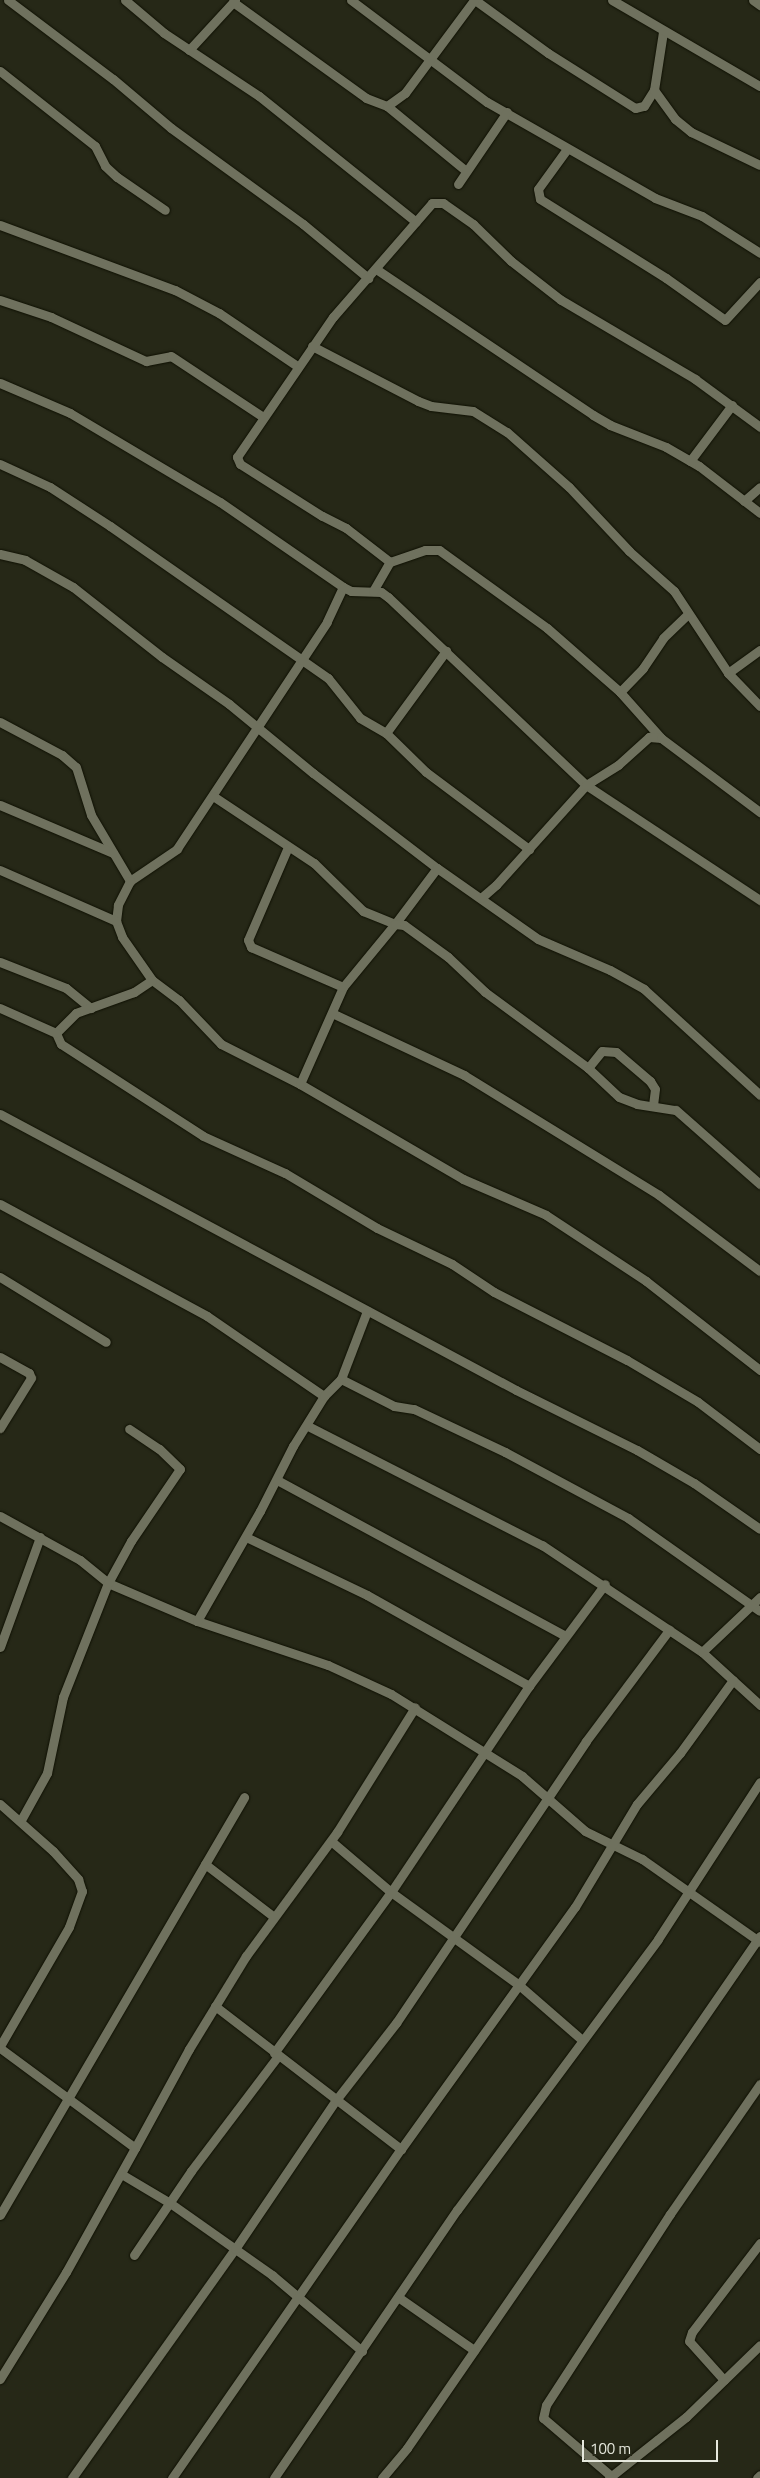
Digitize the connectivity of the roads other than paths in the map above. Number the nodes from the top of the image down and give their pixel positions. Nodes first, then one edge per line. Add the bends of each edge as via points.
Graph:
1 (8, 0) edge
2 (125, 0) edge
3 (351, 0) edge
4 (474, 0) edge
5 (612, 0) edge
6 (753, 0) edge
7 (234, 1) edge
8 (760, 5) edge
9 (663, 32) junction
10 (189, 50) junction
11 (430, 62) junction
12 (0, 71) edge
13 (760, 86) edge
14 (654, 90) junction
15 (387, 106) junction
16 (507, 112) junction
17 (566, 149) junction
18 (760, 165) edge
19 (465, 170) junction
20 (458, 184) dead end
21 (165, 210) dead end
22 (416, 222) junction
23 (0, 225) edge
24 (760, 253) edge
25 (376, 269) junction
26 (368, 278) junction
27 (760, 282) edge
28 (0, 300) edge
29 (312, 346) junction
30 (297, 366) junction
31 (0, 383) edge
32 (732, 405) junction
33 (263, 417) junction
34 (760, 427) edge
35 (690, 461) junction
36 (0, 464) edge
37 (760, 487) edge
38 (744, 500) junction
39 (760, 513) edge
40 (0, 554) edge
41 (390, 562) junction
42 (343, 587) junction
43 (373, 591) junction
44 (688, 614) junction
45 (760, 650) edge
46 (446, 651) junction
47 (302, 660) junction
48 (728, 674) junction
49 (620, 692) junction
50 (760, 706) edge
51 (0, 722) edge
52 (257, 728) junction
53 (386, 733) junction
54 (660, 738) junction
55 (586, 785) junction
56 (213, 796) junction
57 (0, 804) edge
58 (760, 812) edge
59 (288, 846) junction
60 (530, 849) junction
61 (113, 853) junction
62 (437, 868) junction
63 (0, 870) edge
64 (130, 881) junction
65 (481, 898) junction
66 (760, 900) edge
67 (116, 921) junction
68 (395, 924) junction
69 (0, 962) edge
70 (152, 980) junction
71 (343, 987) junction
72 (0, 1008) edge
73 (91, 1008) junction
74 (334, 1014) junction
75 (56, 1033) junction
76 (588, 1068) junction
77 (300, 1084) junction
78 (760, 1095) edge
79 (653, 1106) junction
80 (0, 1114) edge
81 (760, 1184) edge
82 (0, 1204) edge
83 (760, 1271) edge
84 (0, 1277) edge
85 (367, 1311) junction
86 (106, 1342) dead end
87 (0, 1357) edge
88 (760, 1370) edge
89 (342, 1379) junction
90 (324, 1396) junction
91 (308, 1426) junction
92 (0, 1428) edge
93 (129, 1429) dead end
94 (760, 1449) edge
95 (277, 1480) junction
96 (0, 1516) edge
97 (760, 1529) edge
98 (40, 1537) junction
99 (246, 1538) junction
100 (108, 1582) junction
101 (605, 1584) junction
102 (760, 1598) edge
103 (751, 1604) junction
104 (760, 1611) edge
105 (197, 1621) junction
106 (669, 1630) junction
107 (566, 1636) junction
108 (0, 1647) edge
109 (702, 1652) junction
110 (733, 1680) junction
111 (528, 1686) junction
112 (760, 1705) edge
113 (415, 1707) junction
114 (484, 1751) junction
115 (760, 1782) edge
116 (244, 1797) dead end
117 (547, 1798) junction
118 (2, 1808) edge
119 (21, 1820) junction
120 (331, 1841) junction
121 (615, 1845) junction
122 (205, 1864) junction
123 (688, 1890) junction
124 (391, 1892) junction
125 (274, 1917) junction
126 (454, 1937) junction
127 (759, 1939) edge
128 (519, 1985) junction
129 (215, 2006) junction
130 (582, 2040) junction
131 (0, 2047) edge
132 (276, 2054) junction
133 (760, 2084) edge
134 (67, 2097) junction
135 (336, 2100) junction
136 (135, 2148) junction
137 (401, 2149) junction
138 (123, 2175) junction
139 (170, 2203) junction
140 (0, 2215) edge
141 (760, 2243) edge
142 (235, 2249) junction
143 (134, 2254) dead end
144 (298, 2297) junction
145 (398, 2297) junction
146 (760, 2345) edge
147 (474, 2350) junction
148 (362, 2351) junction
149 (0, 2379) edge
150 (724, 2380) junction
151 (760, 2475) edge
152 (610, 2477) edge
153 (72, 2478) edge
154 (172, 2478) edge
155 (274, 2478) edge
156 (382, 2478) edge
157 (757, 2478) edge

1 - 26 street via 113,78 171,128 287,212
2 - 10 street
3 - 11 street
4 - 11 street
4 - 14 street via 635,108 644,106
5 - 9 street
6 - 8 street
7 - 10 street
7 - 15 street via 366,98
9 - 13 street
9 - 14 street
10 - 22 street via 258,96
11 - 15 street via 405,92
11 - 16 street
12 - 21 street via 95,146 105,166 117,178
14 - 18 street via 675,119 691,132
15 - 19 street
16 - 17 street
16 - 19 street
17 - 24 street via 655,198 702,216
17 - 27 street via 538,189 540,199 666,278 725,320
19 - 20 street
22 - 25 street
22 - 32 street via 432,203 443,203 473,224 511,261 560,300 695,379
23 - 30 street via 175,290 219,313
25 - 26 street
25 - 35 street via 610,426 666,447
26 - 29 street
28 - 33 street via 51,317 146,361 171,356
29 - 30 street
29 - 44 street via 418,401 430,406 473,411 507,432 569,487 629,551 667,583
30 - 33 street
31 - 42 street via 70,413 220,502
32 - 34 street
32 - 35 street
33 - 41 street via 237,457 240,464 346,528
35 - 38 street
36 - 47 street via 50,487
37 - 38 street
38 - 39 street
40 - 52 street via 25,560 73,586
41 - 43 street
41 - 49 street via 425,550 440,550 547,628
42 - 43 street via 351,591
42 - 47 street via 327,622
43 - 46 street via 388,597
44 - 48 street
44 - 49 street via 663,638
45 - 48 street
46 - 53 street
46 - 55 street
47 - 52 street
47 - 53 street via 328,678 360,718
48 - 50 street
49 - 54 street
51 - 61 street via 62,755 76,767 91,815
52 - 56 street
52 - 62 street
53 - 60 street via 426,772
54 - 55 street via 649,737 618,765
54 - 58 street
55 - 60 street
55 - 66 street
56 - 59 street
56 - 64 street via 177,849
57 - 61 street
59 - 68 street via 337,882 363,910
59 - 71 street via 248,940 251,947
60 - 65 street
61 - 64 street
62 - 65 street
62 - 68 street
63 - 67 street
64 - 67 street via 118,905
65 - 78 street via 538,939 610,970 644,989
67 - 70 street via 122,937
68 - 71 street
68 - 76 street via 408,927 448,957 485,992
69 - 73 street via 66,988
70 - 73 street via 134,992
70 - 77 street via 179,1000 221,1044
71 - 74 street
72 - 75 street
73 - 75 street via 76,1013
74 - 77 street
74 - 83 street via 480,1084 659,1196
75 - 94 street via 61,1044 167,1116 235,1153 285,1173 377,1228 452,1264 494,1292 627,1360 698,1402
76 - 79 street via 627,1101
76 - 79 street via 602,1050 616,1052 650,1081 655,1089
77 - 88 street via 463,1179 546,1215 619,1262
79 - 81 street via 676,1110 687,1117
80 - 85 street
82 - 90 street via 207,1316
84 - 86 street
85 - 89 street
85 - 97 street via 637,1450 694,1483
87 - 92 street via 29,1373 32,1378
89 - 90 street
89 - 103 street via 394,1406 407,1407 444,1423 568,1484 661,1539
90 - 91 street
91 - 95 street
91 - 101 street via 542,1545
93 - 100 street via 159,1449 180,1469 131,1541
95 - 99 street
95 - 107 street
96 - 98 street
98 - 100 street via 80,1560
98 - 108 street
99 - 105 street
99 - 111 street via 367,1596
100 - 105 street
100 - 119 street via 63,1697 47,1773
101 - 106 street
101 - 107 street
102 - 103 street
103 - 104 street
103 - 109 street
105 - 113 street via 328,1664
106 - 109 street
106 - 117 street
107 - 111 street
109 - 110 street
110 - 112 street
110 - 121 street via 680,1753 637,1804
111 - 114 street
113 - 114 street
113 - 120 street
114 - 117 street
114 - 124 street
115 - 123 street
116 - 122 street
117 - 121 street via 584,1831
117 - 126 street
118 - 119 street
119 - 131 street via 78,1879 82,1891 69,1927
120 - 124 street
120 - 125 street
121 - 123 street
121 - 128 street
122 - 125 street
122 - 134 street via 101,2047
123 - 127 street
123 - 130 street via 658,1939
124 - 126 street
124 - 132 street
125 - 129 street
126 - 128 street
126 - 135 street via 396,2024
127 - 147 street
128 - 130 street
128 - 137 street
129 - 132 street
129 - 136 street
130 - 145 street via 457,2210
131 - 134 street
132 - 135 street
132 - 139 street
133 - 152 street via 675,2206 546,2405 543,2418
134 - 136 street
134 - 140 street
135 - 137 street
135 - 142 street
136 - 138 street
137 - 144 street
138 - 139 street
138 - 149 street
139 - 142 street
139 - 143 street
141 - 150 street via 692,2332 689,2341
142 - 144 street
142 - 153 street
144 - 148 street
144 - 154 street
145 - 147 street
145 - 148 street
146 - 150 street
147 - 156 street
148 - 155 street
150 - 152 street via 686,2417
151 - 157 street

